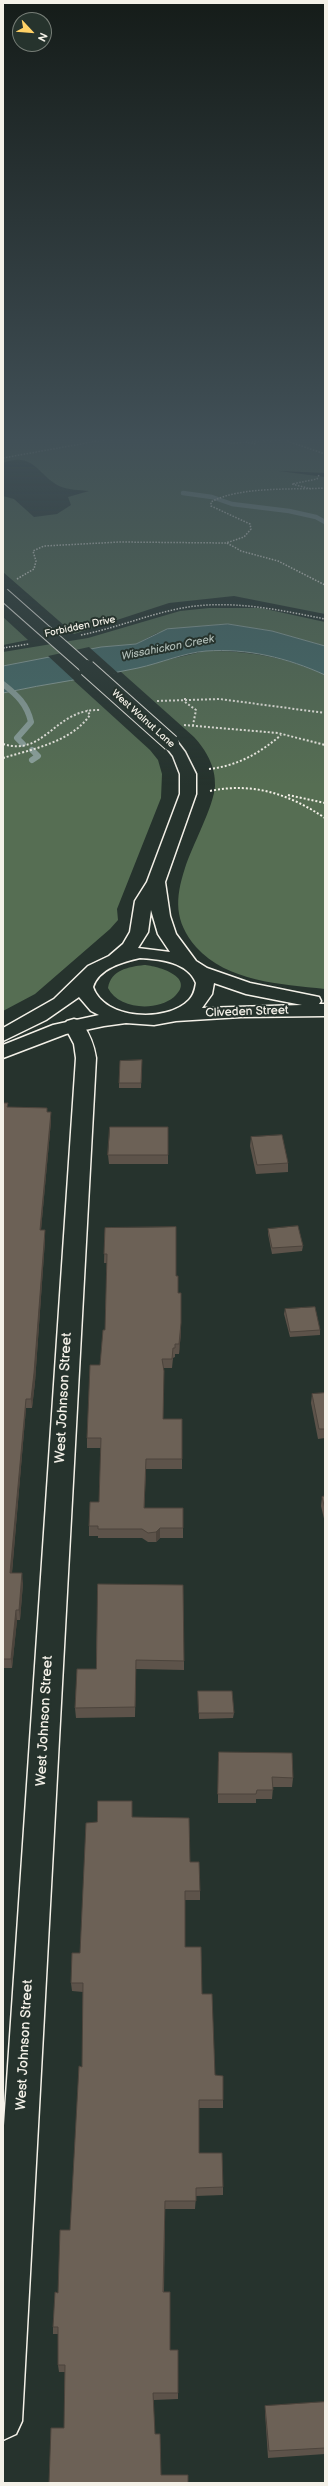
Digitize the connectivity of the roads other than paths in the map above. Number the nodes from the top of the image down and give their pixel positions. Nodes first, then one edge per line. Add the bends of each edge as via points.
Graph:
1 (3, 594) edge
2 (156, 882) junction
3 (117, 957) junction
4 (195, 969) junction
5 (91, 973) junction
6 (325, 1004) edge
7 (325, 1012) edge
8 (170, 1017) junction
9 (131, 1019) junction
10 (74, 1025) junction
11 (3, 1035) edge
12 (3, 1052) edge
13 (3, 2420) edge

1 - 2 street, West Walnut Lane, bridge via 171,743 185,765 190,784
2 - 3 street, West Walnut Lane via 144,901 142,923 136,940
2 - 4 street, West Walnut Lane via 158,911 166,932 177,951
3 - 4 street via 157,953 173,956
3 - 5 street
4 - 6 street, Cliveden Street via 246,988
4 - 8 street via 205,986 199,1001 182,1013
5 - 9 street via 85,987 91,1001 108,1013
5 - 11 street via 60,1005
7 - 8 street, Cliveden Street via 234,1011
8 - 9 street
9 - 10 street via 97,1020
10 - 12 street via 40,1035
10 - 13 street, West Johnson Street via 84,1044 86,1058

